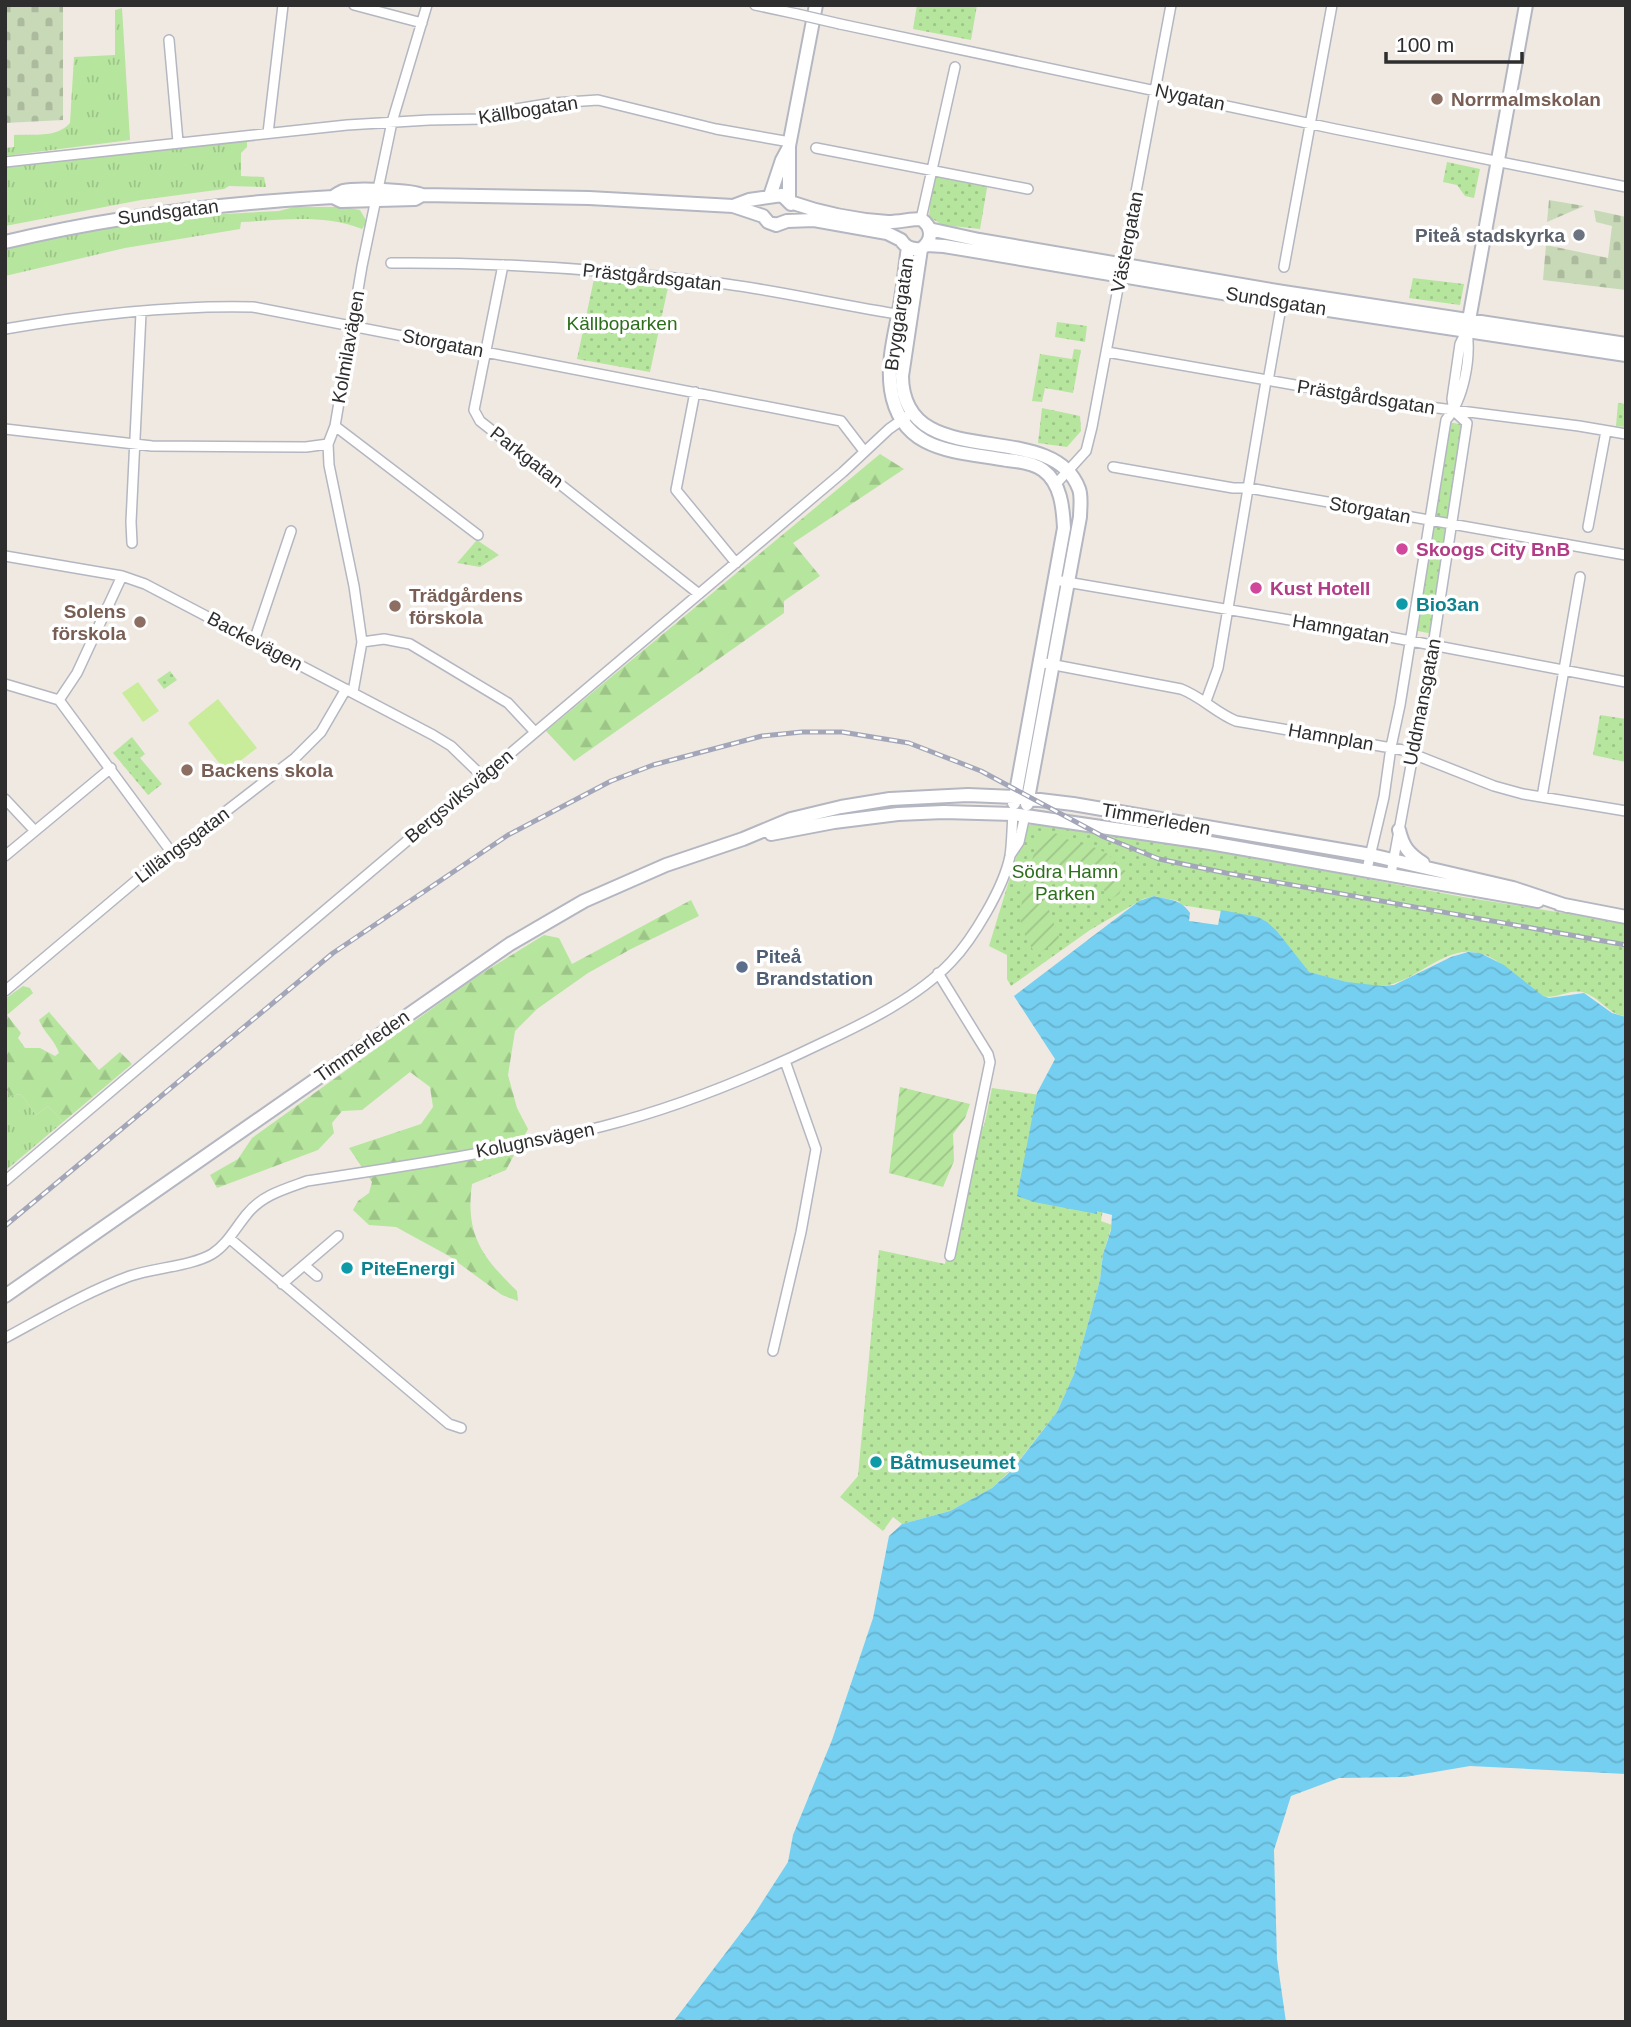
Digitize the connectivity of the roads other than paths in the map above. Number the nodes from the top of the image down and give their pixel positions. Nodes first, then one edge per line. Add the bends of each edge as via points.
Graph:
1 (283, 5) edge
2 (354, 5) edge
3 (427, 5) edge
4 (755, 5) edge
5 (816, 5) edge
6 (1171, 5) edge
7 (1332, 5) edge
8 (1526, 5) edge
9 (422, 23) junction
10 (169, 40) dead end
11 (955, 67) dead end
12 (1155, 89) junction
13 (392, 122) junction
14 (1311, 123) junction
15 (268, 133) junction
16 (178, 142) junction
17 (790, 144) junction
18 (816, 148) dead end
19 (1497, 161) junction
20 (5, 162) edge
21 (933, 172) junction
22 (1626, 187) edge
23 (1028, 189) dead end
24 (378, 196) junction
25 (769, 197) junction
26 (790, 201) junction
27 (733, 206) junction
28 (763, 216) junction
29 (787, 221) junction
30 (906, 222) junction
31 (925, 224) junction
32 (5, 242) edge
33 (914, 245) junction
34 (391, 262) dead end
35 (503, 265) junction
36 (1284, 267) dead end
37 (1122, 270) junction
38 (1281, 307) dead end
39 (141, 313) junction
40 (904, 315) junction
41 (351, 325) junction
42 (1468, 326) junction
43 (5, 329) edge
44 (1626, 344) edge
45 (485, 352) junction
46 (1107, 352) junction
47 (1626, 355) edge
48 (1267, 381) junction
49 (695, 392) junction
50 (1454, 411) junction
51 (914, 414) junction
52 (901, 421) junction
53 (335, 426) junction
54 (5, 429) edge
55 (1606, 431) junction
56 (1626, 434) edge
57 (135, 444) junction
58 (328, 444) junction
59 (864, 451) junction
60 (1113, 467) dead end
61 (1067, 473) junction
62 (1055, 485) junction
63 (1248, 488) junction
64 (1430, 520) junction
65 (1452, 524) junction
66 (1588, 527) dead end
67 (291, 531) dead end
68 (478, 534) dead end
69 (132, 543) dead end
70 (1626, 555) edge
71 (5, 556) edge
72 (736, 563) junction
73 (122, 576) junction
74 (1580, 577) dead end
75 (1061, 581) junction
76 (699, 594) junction
77 (1228, 610) junction
78 (254, 640) junction
79 (1409, 641) junction
80 (362, 642) junction
81 (1433, 646) junction
82 (1046, 663) junction
83 (1563, 670) junction
84 (1626, 682) edge
85 (5, 684) edge
86 (349, 691) junction
87 (59, 700) junction
88 (1206, 701) junction
89 (535, 732) junction
90 (1391, 747) junction
91 (1413, 754) junction
92 (111, 768) junction
93 (482, 776) junction
94 (1542, 797) junction
95 (1021, 798) junction
96 (5, 799) edge
97 (1626, 811) edge
98 (1019, 814) junction
99 (35, 831) junction
100 (1399, 831) junction
101 (743, 839) junction
102 (172, 853) junction
103 (1371, 855) junction
104 (5, 856) edge
105 (1394, 860) junction
106 (1367, 869) junction
107 (1432, 869) junction
108 (1391, 874) junction
109 (1567, 906) junction
110 (1626, 918) edge
111 (938, 973) junction
112 (5, 991) edge
113 (785, 1061) junction
114 (5, 1181) edge
115 (338, 1236) dead end
116 (229, 1238) junction
117 (950, 1256) dead end
118 (304, 1265) junction
119 (317, 1276) dead end
120 (282, 1284) junction
121 (5, 1296) edge
122 (5, 1338) edge
123 (773, 1351) dead end
124 (461, 1428) dead end

1 - 15 street
2 - 9 street
3 - 9 street, Kolmilavägen
4 - 12 street, Nygatan, bridge
5 - 17 main road
6 - 12 street, Västergatan
7 - 14 street
8 - 19 main road
9 - 13 street, Kolmilavägen
10 - 16 street
11 - 21 street
12 - 14 street, Nygatan
12 - 37 street, Västergatan
13 - 15 street, Källbogatan
13 - 17 street, Källbogatan via 483,119 528,107 598,100
13 - 24 street, Kolmilavägen
14 - 19 street, Nygatan
14 - 36 street
15 - 16 street, Källbogatan
16 - 20 street, Källbogatan
17 - 25 main road
17 - 26 main road
18 - 21 street
19 - 22 street, Nygatan
19 - 42 main road
21 - 23 street
21 - 31 street
24 - 27 main road, Sundsgatan via 414,191 422,195
24 - 32 main road, Sundsgatan via 342,191 333,197 151,213
24 - 41 street, Kolmilavägen
25 - 26 main road, Sundsgatan via 782,195
25 - 27 main road, Sundsgatan
25 - 28 main road
26 - 29 main road
26 - 30 main road, Sundsgatan via 818,211
27 - 28 main road, Sundsgatan
28 - 29 main road, Sundsgatan via 776,225
29 - 33 main road, Sundsgatan via 835,223 887,233
30 - 31 main road, Sundsgatan
30 - 33 main road via 901,229
31 - 33 main road via 930,236
31 - 37 main road, Sundsgatan
33 - 37 main road, Sundsgatan
33 - 40 main road, Bryggargatan
34 - 35 street, Prästgårdsgatan
35 - 40 street, Prästgårdsgatan via 727,284
35 - 45 street, Parkgatan
37 - 42 main road, Sundsgatan via 1283,292
37 - 46 street, Västergatan
38 - 48 street
39 - 41 street, Storgatan via 253,307
39 - 43 street, Storgatan
39 - 57 street
40 - 51 main road, Bryggargatan via 902,383
40 - 52 main road, Bryggargatan via 890,372
41 - 45 street, Storgatan
41 - 53 street, Kolmilavägen
42 - 44 main road, Sundsgatan
42 - 47 main road, Sundsgatan
42 - 50 street, Uddmansgatan via 1460,400
45 - 49 street, Storgatan
45 - 76 street, Parkgatan via 474,410 481,421
46 - 48 street, Prästgårdsgatan
46 - 61 street, Västergatan via 1086,451
48 - 50 street, Prästgårdsgatan
48 - 63 street
49 - 59 street, Storgatan via 841,421
49 - 72 street via 676,490
50 - 55 street, Prästgårdsgatan
50 - 64 street, Uddmansgatan via 1447,420
50 - 65 street, Uddmansgatan via 1467,423
51 - 52 street, Bergsviksvägen
51 - 61 main road via 929,428 948,436 1045,455
52 - 59 street, Bergsviksvägen
52 - 62 main road via 928,443 1017,461 1043,470
53 - 58 street, Kolmilavägen
53 - 68 street
54 - 57 street
55 - 56 street, Prästgårdsgatan
55 - 66 street
57 - 58 street
57 - 69 street
58 - 80 street, Kolmilavägen
59 - 72 street, Bergsviksvägen
60 - 63 street, Storgatan
61 - 62 street, Västergatan
61 - 75 main road via 1079,490 1080,517
62 - 75 main road via 1064,528
63 - 64 street, Storgatan
63 - 77 street
64 - 65 street, Storgatan
64 - 79 street, Uddmansgatan
65 - 70 street, Storgatan
65 - 81 street, Uddmansgatan
67 - 78 street
71 - 73 street, Backevägen
72 - 76 street, Bergsviksvägen
73 - 78 street, Backevägen
73 - 87 street via 77,673
74 - 83 street
75 - 77 street, Hamngatan
75 - 82 main road
76 - 89 street, Bergsviksvägen
77 - 79 street, Hamngatan
77 - 88 street via 1218,668
78 - 86 street, Backevägen
79 - 81 street, Hamngatan
79 - 90 street, Uddmansgatan
80 - 86 street, Kolmilavägen
80 - 89 street via 384,639 410,644 508,703
81 - 83 street, Hamngatan
81 - 91 street, Uddmansgatan
82 - 88 street, Hamnplan via 1181,689
82 - 95 main road
83 - 84 street, Hamngatan
83 - 94 street
85 - 87 street
86 - 93 street, Backevägen via 451,746
86 - 102 street, Lillängsgatan via 321,732 295,758
87 - 92 street
88 - 90 street, Hamnplan via 1236,721
89 - 93 street, Bergsviksvägen
90 - 91 street, Hamnplan
90 - 103 street, Uddmansgatan
91 - 94 street, Hamnplan via 1494,786
91 - 100 street, Uddmansgatan
92 - 99 street
92 - 102 street
93 - 114 street, Bergsviksvägen
94 - 97 street, Hamnplan
95 - 98 main road
95 - 101 main road, Timmerleden via 890,799 791,819
95 - 103 main road, Timmerleden
96 - 99 street
98 - 101 main road, Timmerleden via 898,814
98 - 106 main road, Timmerleden
98 - 111 street, Kolugnsvägen via 1005,872 981,922
99 - 104 street
100 - 105 street, Uddmansgatan
100 - 107 main road via 1404,847
101 - 121 main road, Timmerleden via 666,865 584,901 510,944
102 - 112 street, Lillängsgatan
103 - 105 main road, Timmerleden
103 - 106 street, Uddmansgatan
105 - 107 main road, Timmerleden
105 - 108 street, Uddmansgatan
106 - 108 main road, Timmerleden
107 - 109 main road, Timmerleden
108 - 109 main road, Timmerleden
109 - 110 main road, Timmerleden
111 - 113 street, Kolugnsvägen via 848,1031
111 - 117 street via 990,1062
113 - 116 street, Kolugnsvägen via 727,1086 607,1126 307,1181 271,1194 249,1211
113 - 123 street via 816,1149
115 - 118 street
116 - 120 street
116 - 122 street, Kolugnsvägen via 212,1254 101,1286
118 - 119 street
118 - 120 street
120 - 124 street via 449,1424

